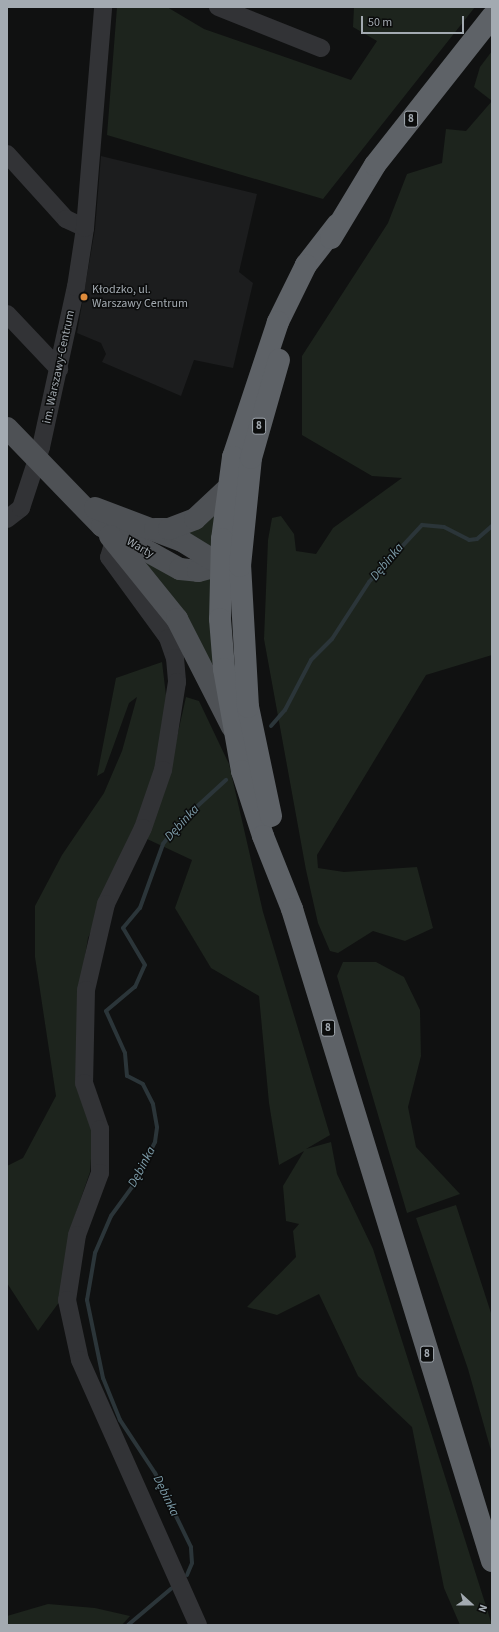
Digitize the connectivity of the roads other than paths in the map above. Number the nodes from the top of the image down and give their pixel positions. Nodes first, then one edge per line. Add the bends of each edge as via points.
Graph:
1 (103, 7) edge
2 (218, 7) edge
3 (492, 17) edge
4 (321, 48) dead end
5 (7, 154) edge
6 (85, 228) junction
7 (300, 290) junction
8 (7, 314) edge
9 (59, 369) junction
10 (7, 428) edge
11 (36, 457) junction
12 (226, 490) junction
13 (73, 494) junction
14 (7, 519) edge
15 (154, 530) junction
16 (108, 534) junction
17 (231, 565) junction
18 (232, 726) junction
19 (251, 772) junction
20 (492, 1561) edge
21 (198, 1625) edge

1 - 6 street, im. Warszawy-Centrum
2 - 4 street
3 - 7 highway, 8 via 395,139 337,226
5 - 6 street via 66,219
6 - 9 street, im. Warszawy-Centrum
7 - 12 highway, 8 via 255,383
7 - 17 highway, 8 via 256,438
8 - 9 street
9 - 11 street, im. Warszawy-Centrum
10 - 11 main road, Warty
11 - 13 main road, Warty
11 - 14 street, im. Warszawy-Centrum via 21,508
12 - 15 main road via 195,519 169,529
12 - 17 highway, 8
13 - 15 main road, Warty via 110,516
13 - 16 main road, Warty
15 - 17 main road, Warty
16 - 17 main road, Warty via 180,570 198,571
16 - 18 main road via 177,620
16 - 21 street via 109,557 168,638 177,682 163,770 143,828 106,904 86,990 84,1083 100,1128 100,1172 77,1235 67,1300 80,1360
17 - 18 highway, 8 via 222,645
17 - 19 highway, 8 via 245,670
18 - 19 highway, 8
19 - 20 highway, 8

